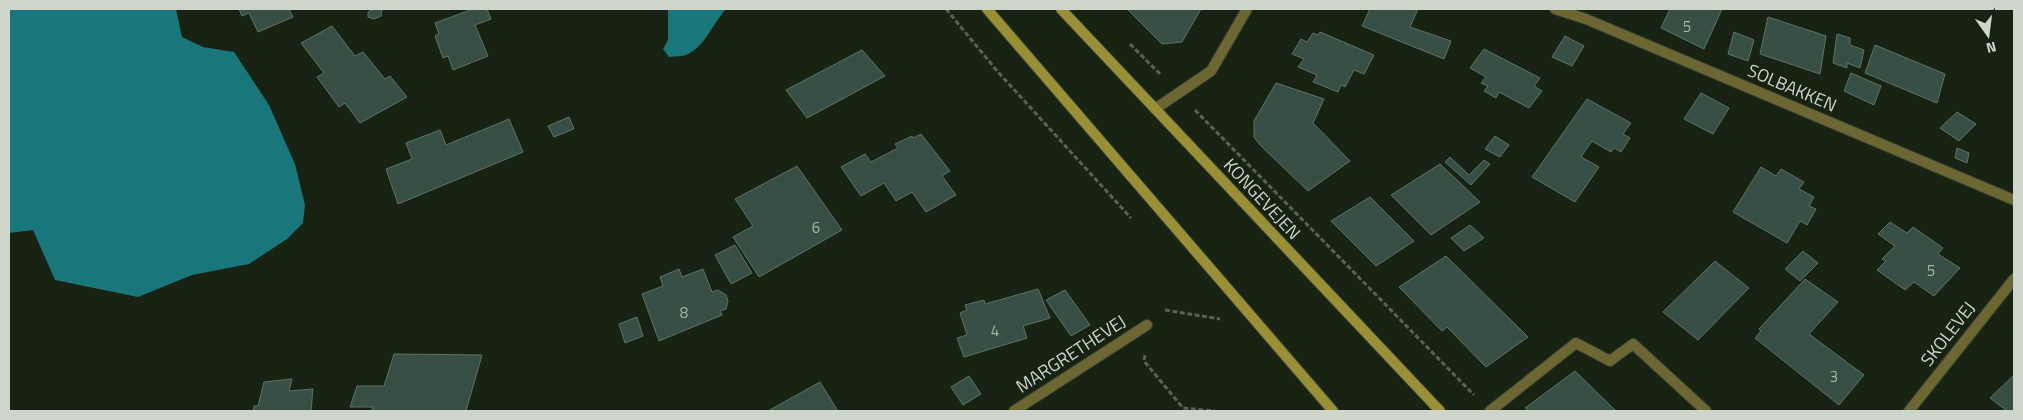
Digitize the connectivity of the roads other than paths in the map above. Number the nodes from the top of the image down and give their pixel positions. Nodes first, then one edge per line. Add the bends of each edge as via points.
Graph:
1 (987, 9) edge
2 (1061, 9) edge
3 (1247, 9) edge
4 (1555, 9) edge
5 (1154, 109) junction
6 (2014, 200) edge
7 (2012, 286) edge
8 (1147, 325) dead end
9 (1014, 411) edge
10 (1334, 411) edge
11 (1440, 411) edge
12 (1490, 411) edge
13 (1706, 411) edge
14 (1909, 411) edge

1 - 10 main road
2 - 5 main road, KONGEVEJEN
3 - 5 street via 1211,71
4 - 6 street, SOLBAKKEN
5 - 11 main road, KONGEVEJEN
7 - 14 street, SKOLEVEJ
8 - 9 street, MARGRETHEVEJ
12 - 13 street via 1576,343 1610,361 1633,344

